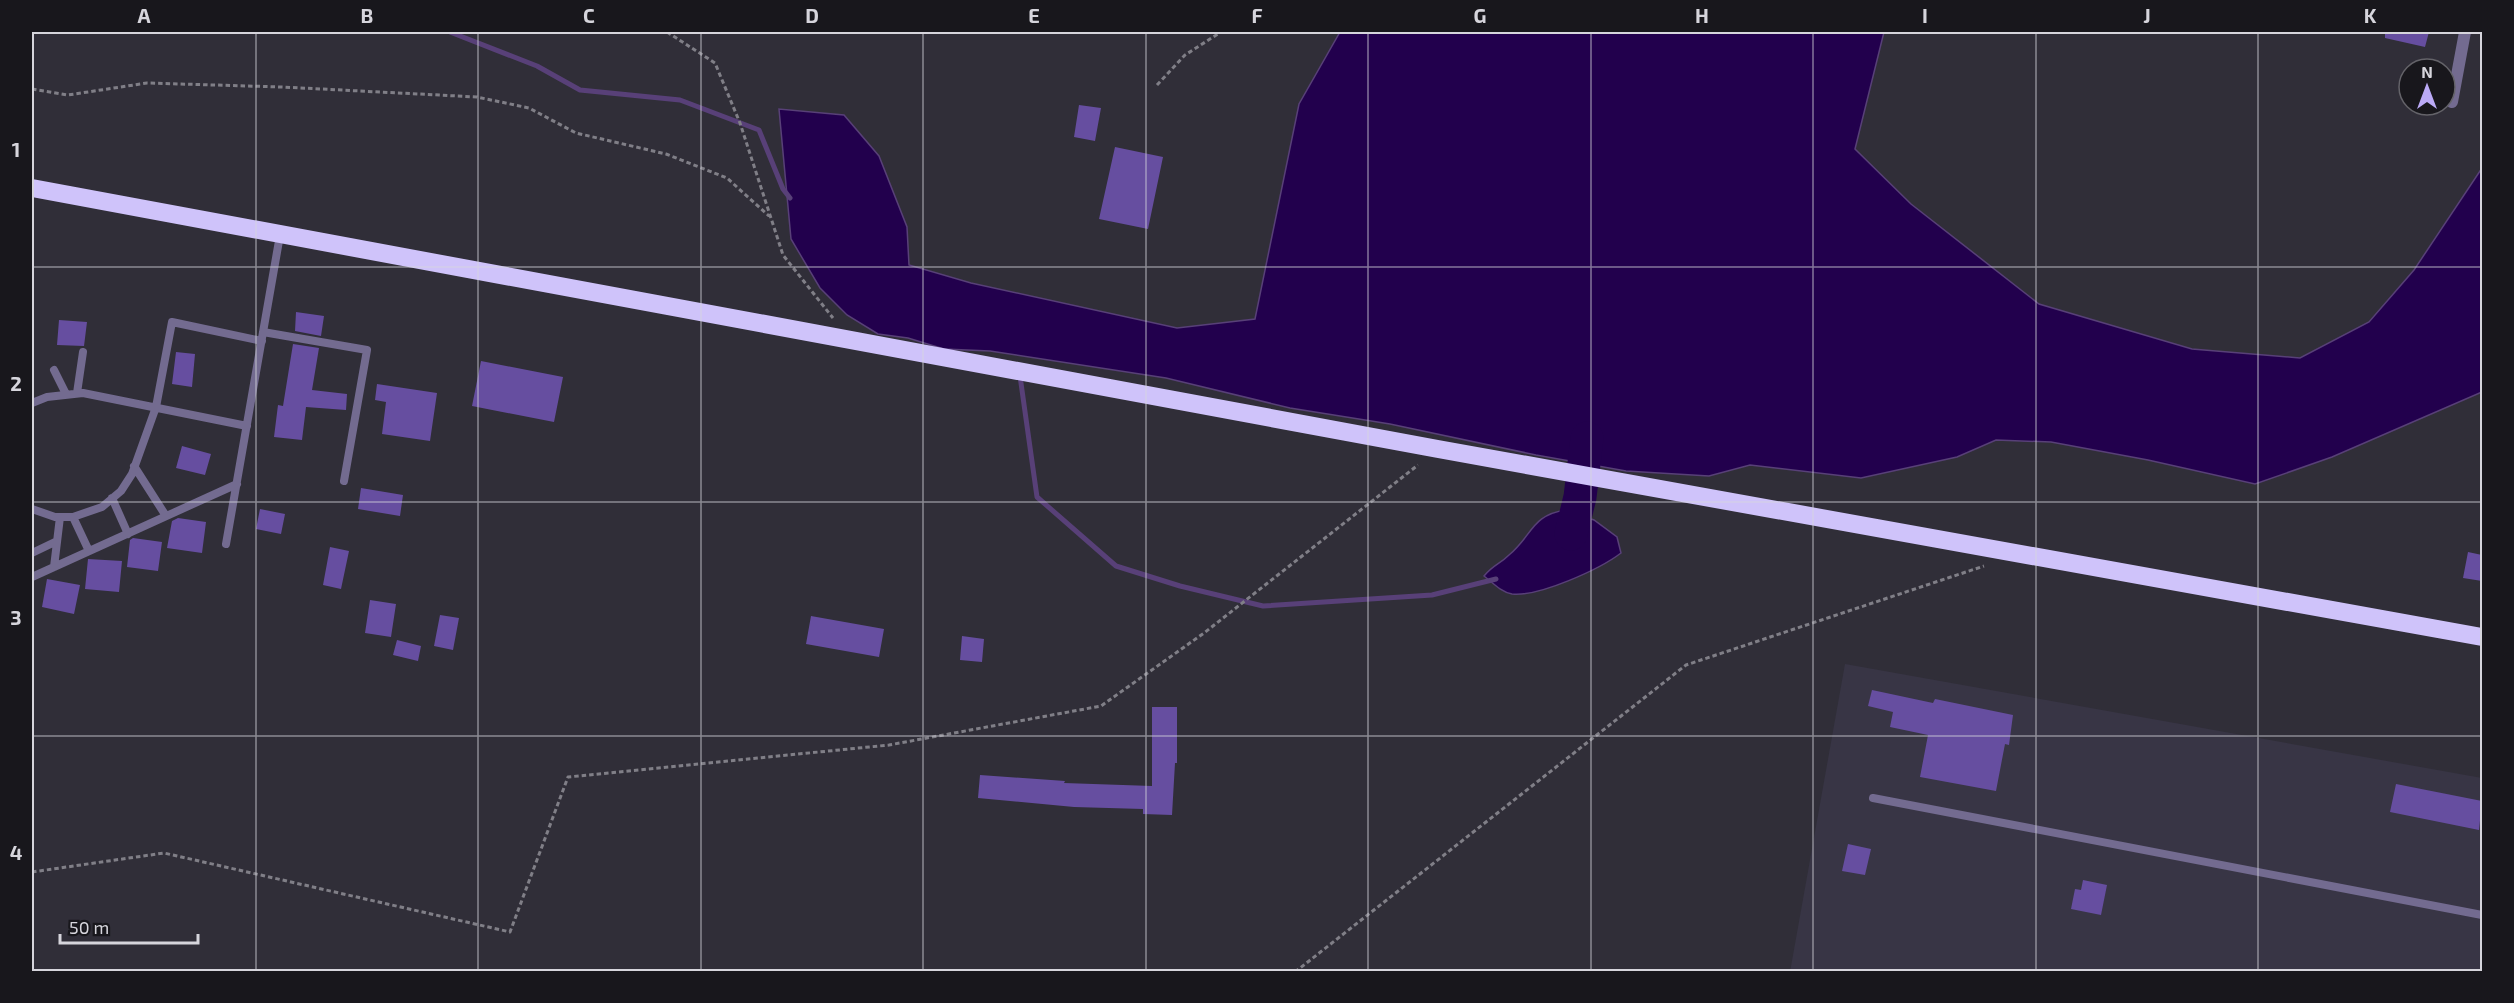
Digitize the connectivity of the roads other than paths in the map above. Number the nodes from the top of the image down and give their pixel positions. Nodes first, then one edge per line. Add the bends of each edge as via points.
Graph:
1 (2465, 32) edge
2 (2457, 75) edge
3 (32, 188) edge
4 (280, 234) junction
5 (263, 332) junction
6 (262, 341) junction
7 (83, 352) dead end
8 (54, 370) dead end
9 (77, 393) junction
10 (66, 394) junction
11 (32, 403) edge
12 (156, 407) junction
13 (247, 426) junction
14 (134, 466) junction
15 (344, 481) dead end
16 (237, 484) junction
17 (112, 498) junction
18 (32, 509) edge
19 (166, 516) junction
20 (60, 517) junction
21 (73, 517) junction
22 (128, 534) junction
23 (57, 541) junction
24 (226, 544) dead end
25 (89, 551) junction
26 (32, 553) edge
27 (54, 567) junction
28 (32, 577) edge
29 (2482, 637) edge
30 (1873, 798) dead end
31 (2482, 915) edge

1 - 2 street
3 - 4 highway
4 - 5 lane
4 - 29 highway via 1438,449
5 - 6 lane
5 - 15 lane via 367,350
6 - 12 lane via 172,322
6 - 13 lane
7 - 9 lane
8 - 10 lane
9 - 10 lane
9 - 12 lane
10 - 11 lane
12 - 13 lane
12 - 14 lane
13 - 16 lane
14 - 17 lane via 121,491
14 - 19 lane
16 - 19 lane
16 - 24 lane
17 - 21 lane via 102,507
17 - 22 lane
18 - 20 lane
19 - 22 lane
20 - 21 lane
20 - 23 lane
21 - 25 lane
22 - 25 lane
23 - 26 lane
23 - 27 lane
25 - 27 lane
27 - 28 lane
30 - 31 lane

